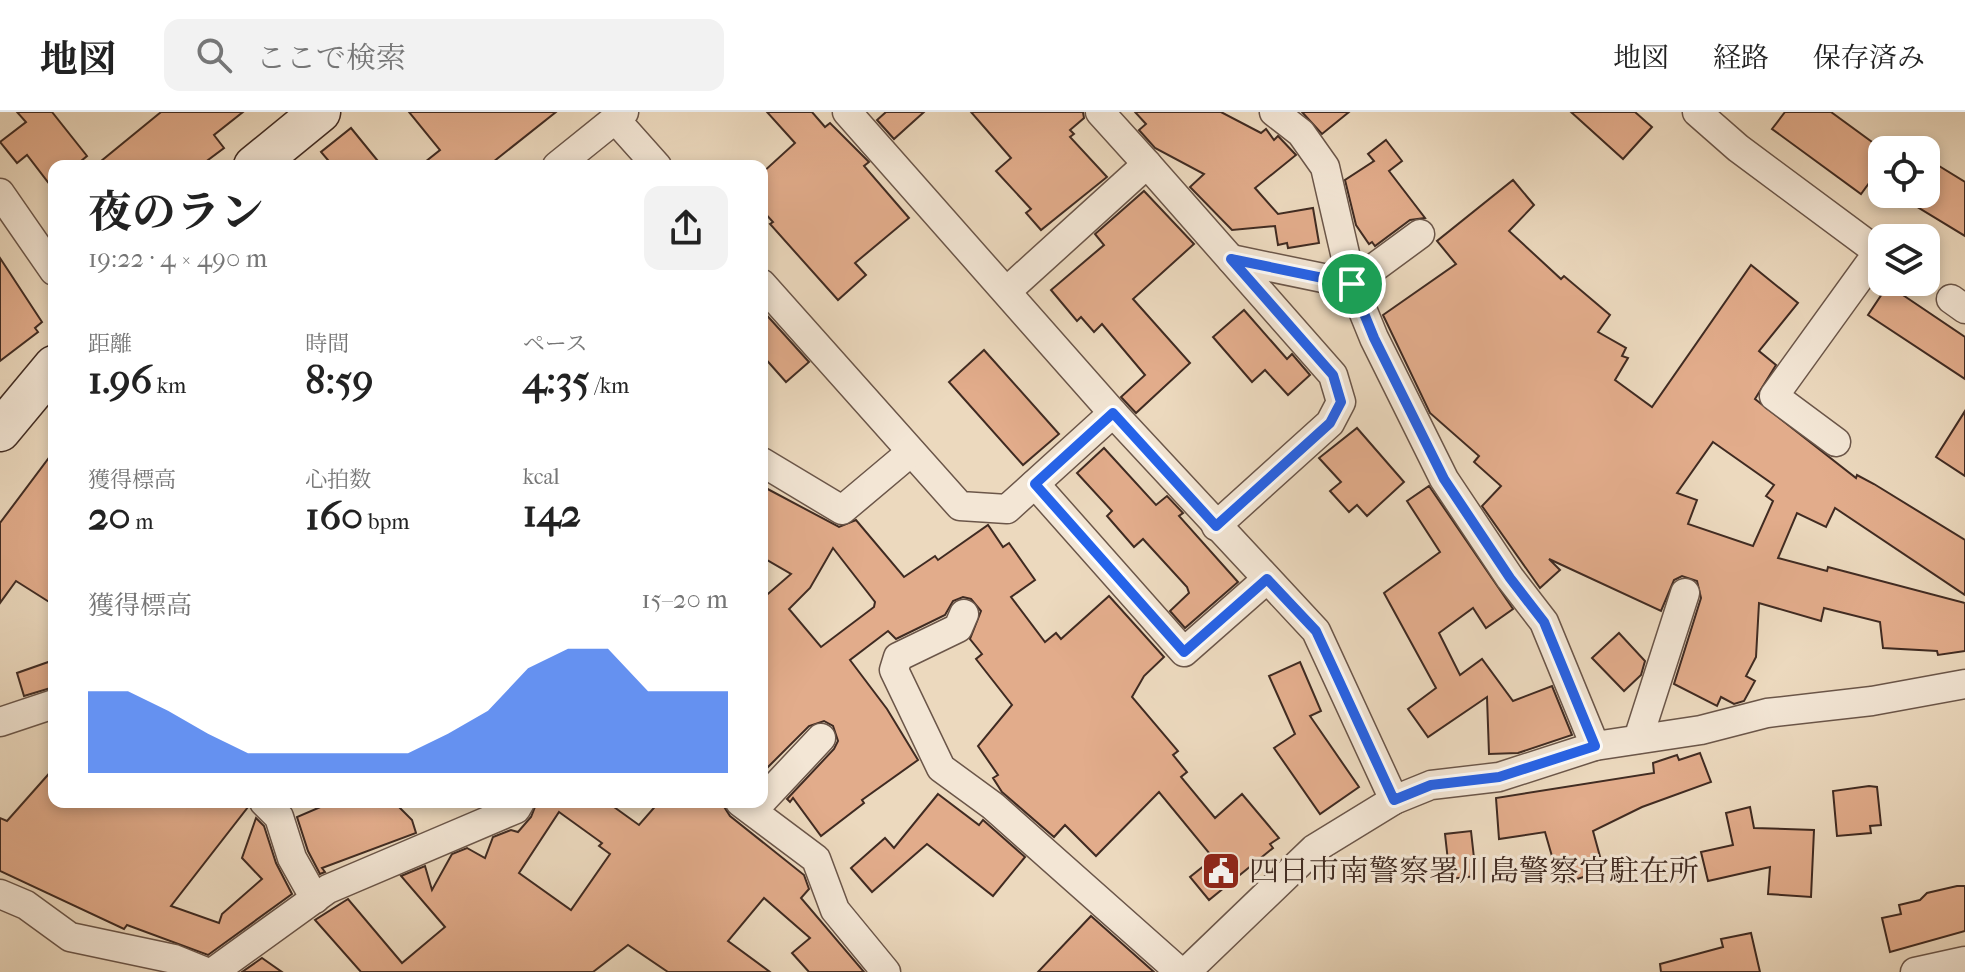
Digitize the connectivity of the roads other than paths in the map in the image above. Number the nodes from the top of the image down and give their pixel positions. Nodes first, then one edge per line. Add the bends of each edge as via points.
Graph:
1 (320, 112) edge
2 (847, 112) edge
3 (1100, 112) edge
4 (1274, 112) edge
5 (1697, 112) edge
6 (619, 116) edge
7 (261, 160) edge
8 (564, 160) edge
9 (652, 160) edge
10 (1147, 164) junction
11 (0, 193) edge
12 (1420, 234) dead end
13 (1231, 259) junction
14 (48, 262) edge
15 (1352, 284) junction
16 (768, 291) edge
17 (1007, 291) junction
18 (48, 373) edge
19 (1113, 413) junction
20 (0, 431) edge
21 (1836, 442) dead end
22 (911, 452) junction
23 (768, 466) edge
24 (1035, 484) junction
25 (1216, 526) junction
26 (1267, 579) junction
27 (1685, 593) dead end
28 (964, 614) dead end
29 (1965, 684) edge
30 (48, 706) edge
31 (0, 722) edge
32 (821, 738) dead end
33 (1638, 739) junction
34 (1595, 746) junction
35 (768, 790) edge
36 (1394, 800) junction
37 (270, 808) edge
38 (517, 808) edge
39 (759, 808) edge
40 (0, 894) edge
41 (315, 899) junction
42 (1965, 961) edge
43 (206, 972) edge
44 (213, 972) edge
45 (886, 972) edge
46 (1183, 972) edge
47 (1915, 972) edge

1 - 7 main road
2 - 17 street
3 - 10 street
4 - 15 street via 1301,133 1325,167
5 - 21 street via 1878,252 1774,396
6 - 8 street
6 - 9 street
10 - 13 street
10 - 17 street
11 - 14 street
12 - 15 street
13 - 15 street
13 - 25 street via 1333,375 1341,402 1330,423
15 - 34 street via 1444,479 1544,622
16 - 22 street
17 - 19 street
18 - 20 main road
19 - 24 street
19 - 25 street
22 - 23 street via 842,510
22 - 24 street via 960,506 1007,509
24 - 26 street via 1184,652
25 - 26 street
26 - 36 street via 1316,631
27 - 33 street
28 - 46 street via 958,628 898,657 894,670 941,768 993,806
29 - 33 street via 1767,713
30 - 31 street
32 - 35 street
33 - 34 street
34 - 36 street via 1499,777 1431,785
36 - 46 street via 1314,849
37 - 41 street via 279,817 292,858
38 - 41 street
39 - 45 street via 816,859 835,910
40 - 43 street via 26,905 70,937 174,959
41 - 44 street
42 - 47 street

